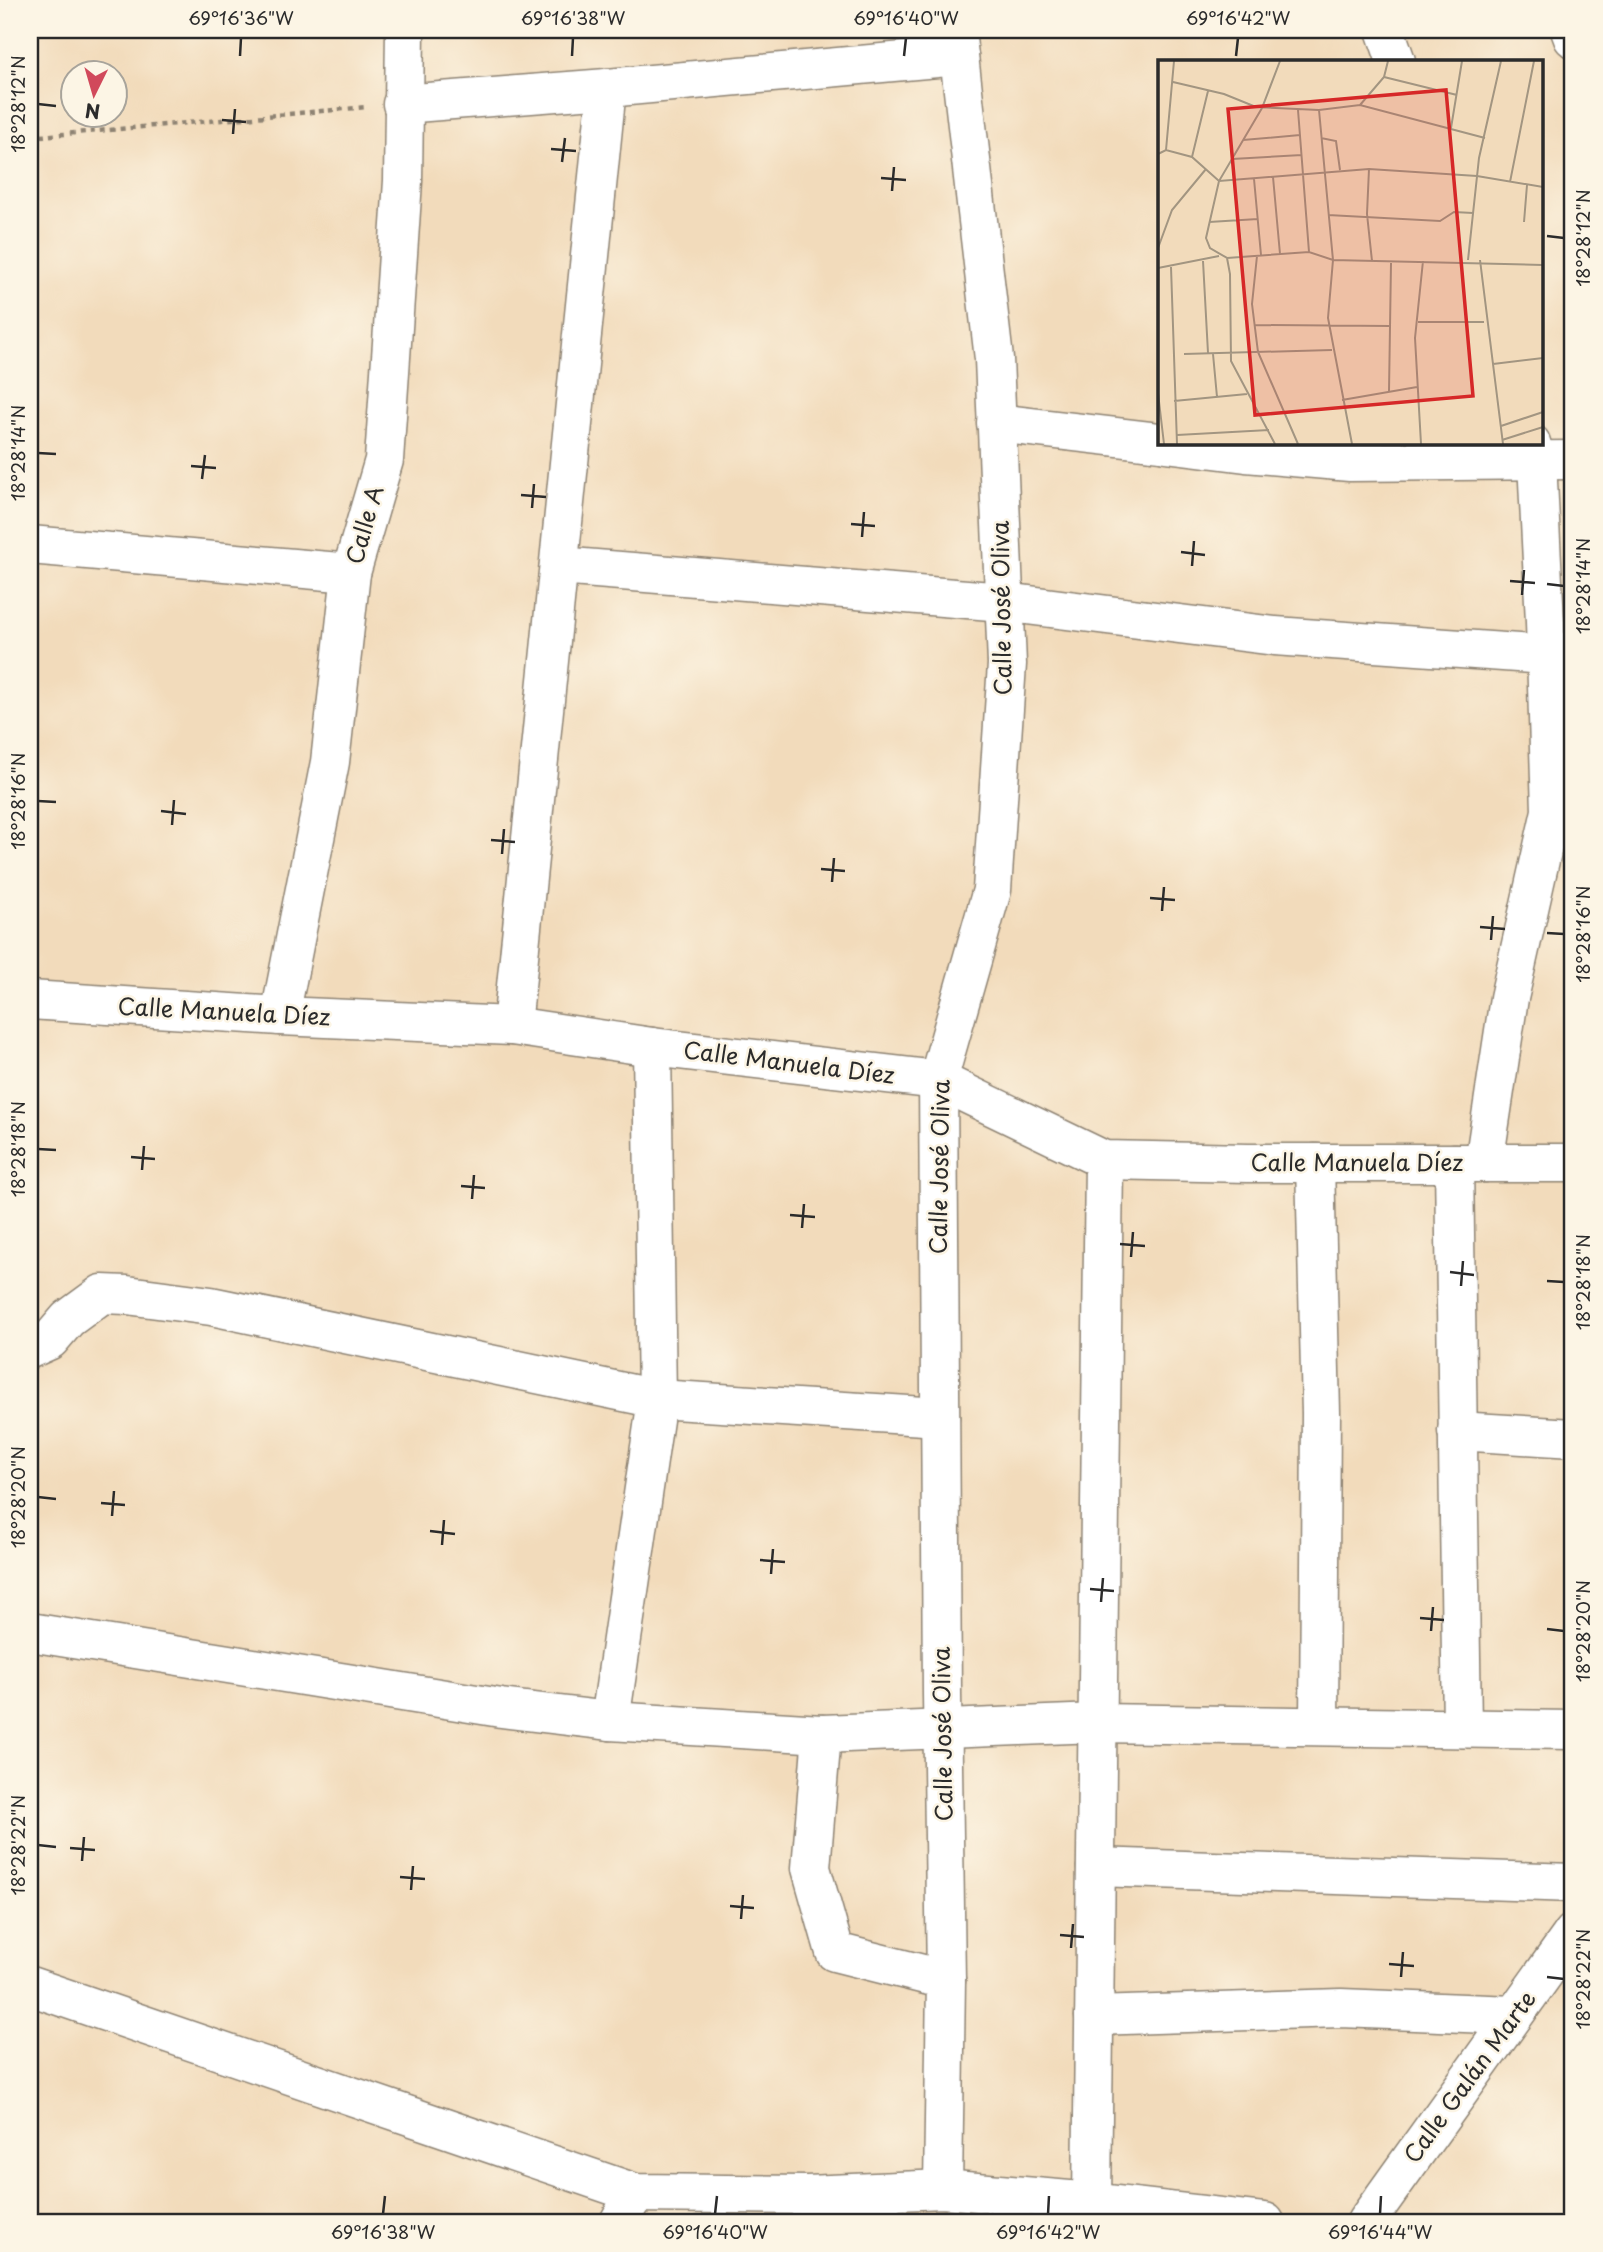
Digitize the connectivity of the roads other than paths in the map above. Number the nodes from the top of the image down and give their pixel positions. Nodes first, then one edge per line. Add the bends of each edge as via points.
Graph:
1 (405, 30) edge
2 (1385, 30) edge
3 (1570, 30) edge
4 (1573, 38) edge
5 (958, 43) edge
6 (1396, 60) edge
7 (607, 88) junction
8 (402, 104) junction
9 (996, 423) junction
10 (1158, 442) edge
11 (1174, 444) edge
12 (1547, 454) edge
13 (30, 545) edge
14 (559, 566) junction
15 (351, 573) junction
16 (1004, 603) junction
17 (1546, 655) junction
18 (30, 1000) edge
19 (279, 1016) junction
20 (512, 1026) junction
21 (652, 1047) junction
22 (938, 1080) junction
23 (1104, 1160) junction
24 (1315, 1163) junction
25 (1469, 1163) junction
26 (1573, 1163) edge
27 (30, 1349) edge
28 (657, 1399) junction
29 (940, 1417) junction
30 (1457, 1431) junction
31 (1573, 1438) edge
32 (30, 1632) edge
33 (610, 1721) junction
34 (1097, 1723) junction
35 (1319, 1725) junction
36 (1462, 1727) junction
37 (942, 1728) junction
38 (1573, 1730) edge
39 (822, 1734) junction
40 (1096, 1867) junction
41 (1573, 1883) edge
42 (1573, 1933) edge
43 (946, 1980) junction
44 (30, 1986) edge
45 (1514, 2015) junction
46 (1094, 2016) junction
47 (943, 2189) junction
48 (1092, 2202) junction
49 (627, 2208) edge
50 (1265, 2222) edge
51 (1366, 2222) edge

1 - 8 street, Calle A
2 - 6 street
3 - 4 street
5 - 7 street
5 - 9 street, Calle José Oliva via 994,359
7 - 8 street
7 - 14 street
8 - 15 street, Calle A via 403,181 384,460
9 - 10 street
9 - 16 street, Calle José Oliva
11 - 12 street via 1350,462
12 - 17 street
13 - 15 street
14 - 16 street
14 - 20 street
15 - 19 street, Calle A via 330,762
16 - 17 street via 1275,636
16 - 22 street, Calle José Oliva via 1007,664 992,890
17 - 25 street via 1551,811
18 - 19 street, Calle Manuela Díez
19 - 20 street, Calle Manuela Díez
20 - 21 street, Calle Manuela Díez
21 - 22 street, Calle Manuela Díez
21 - 28 street
22 - 23 street, Calle Manuela Díez
22 - 29 street, Calle José Oliva
23 - 24 street, Calle Manuela Díez
23 - 34 street
24 - 25 street, Calle Manuela Díez
24 - 35 street via 1321,1413
25 - 26 street, Calle Manuela Díez
25 - 30 street
27 - 28 street via 50,1340 68,1319 102,1294 211,1306
28 - 29 street
28 - 33 street
29 - 37 street, Calle José Oliva
30 - 31 street
30 - 36 street
32 - 33 street via 501,1708
33 - 39 street
34 - 35 street
34 - 37 street
34 - 40 street
35 - 36 street
36 - 38 street
37 - 39 street
37 - 43 street, Calle José Oliva
39 - 43 street via 811,1868 835,1952
40 - 41 street
40 - 46 street
42 - 45 street, Calle Galán Marte
43 - 47 street, Calle José Oliva
44 - 49 street
45 - 46 street via 1341,2008
45 - 51 street, Calle Galán Marte
46 - 48 street
47 - 48 street
47 - 49 street
48 - 50 street

